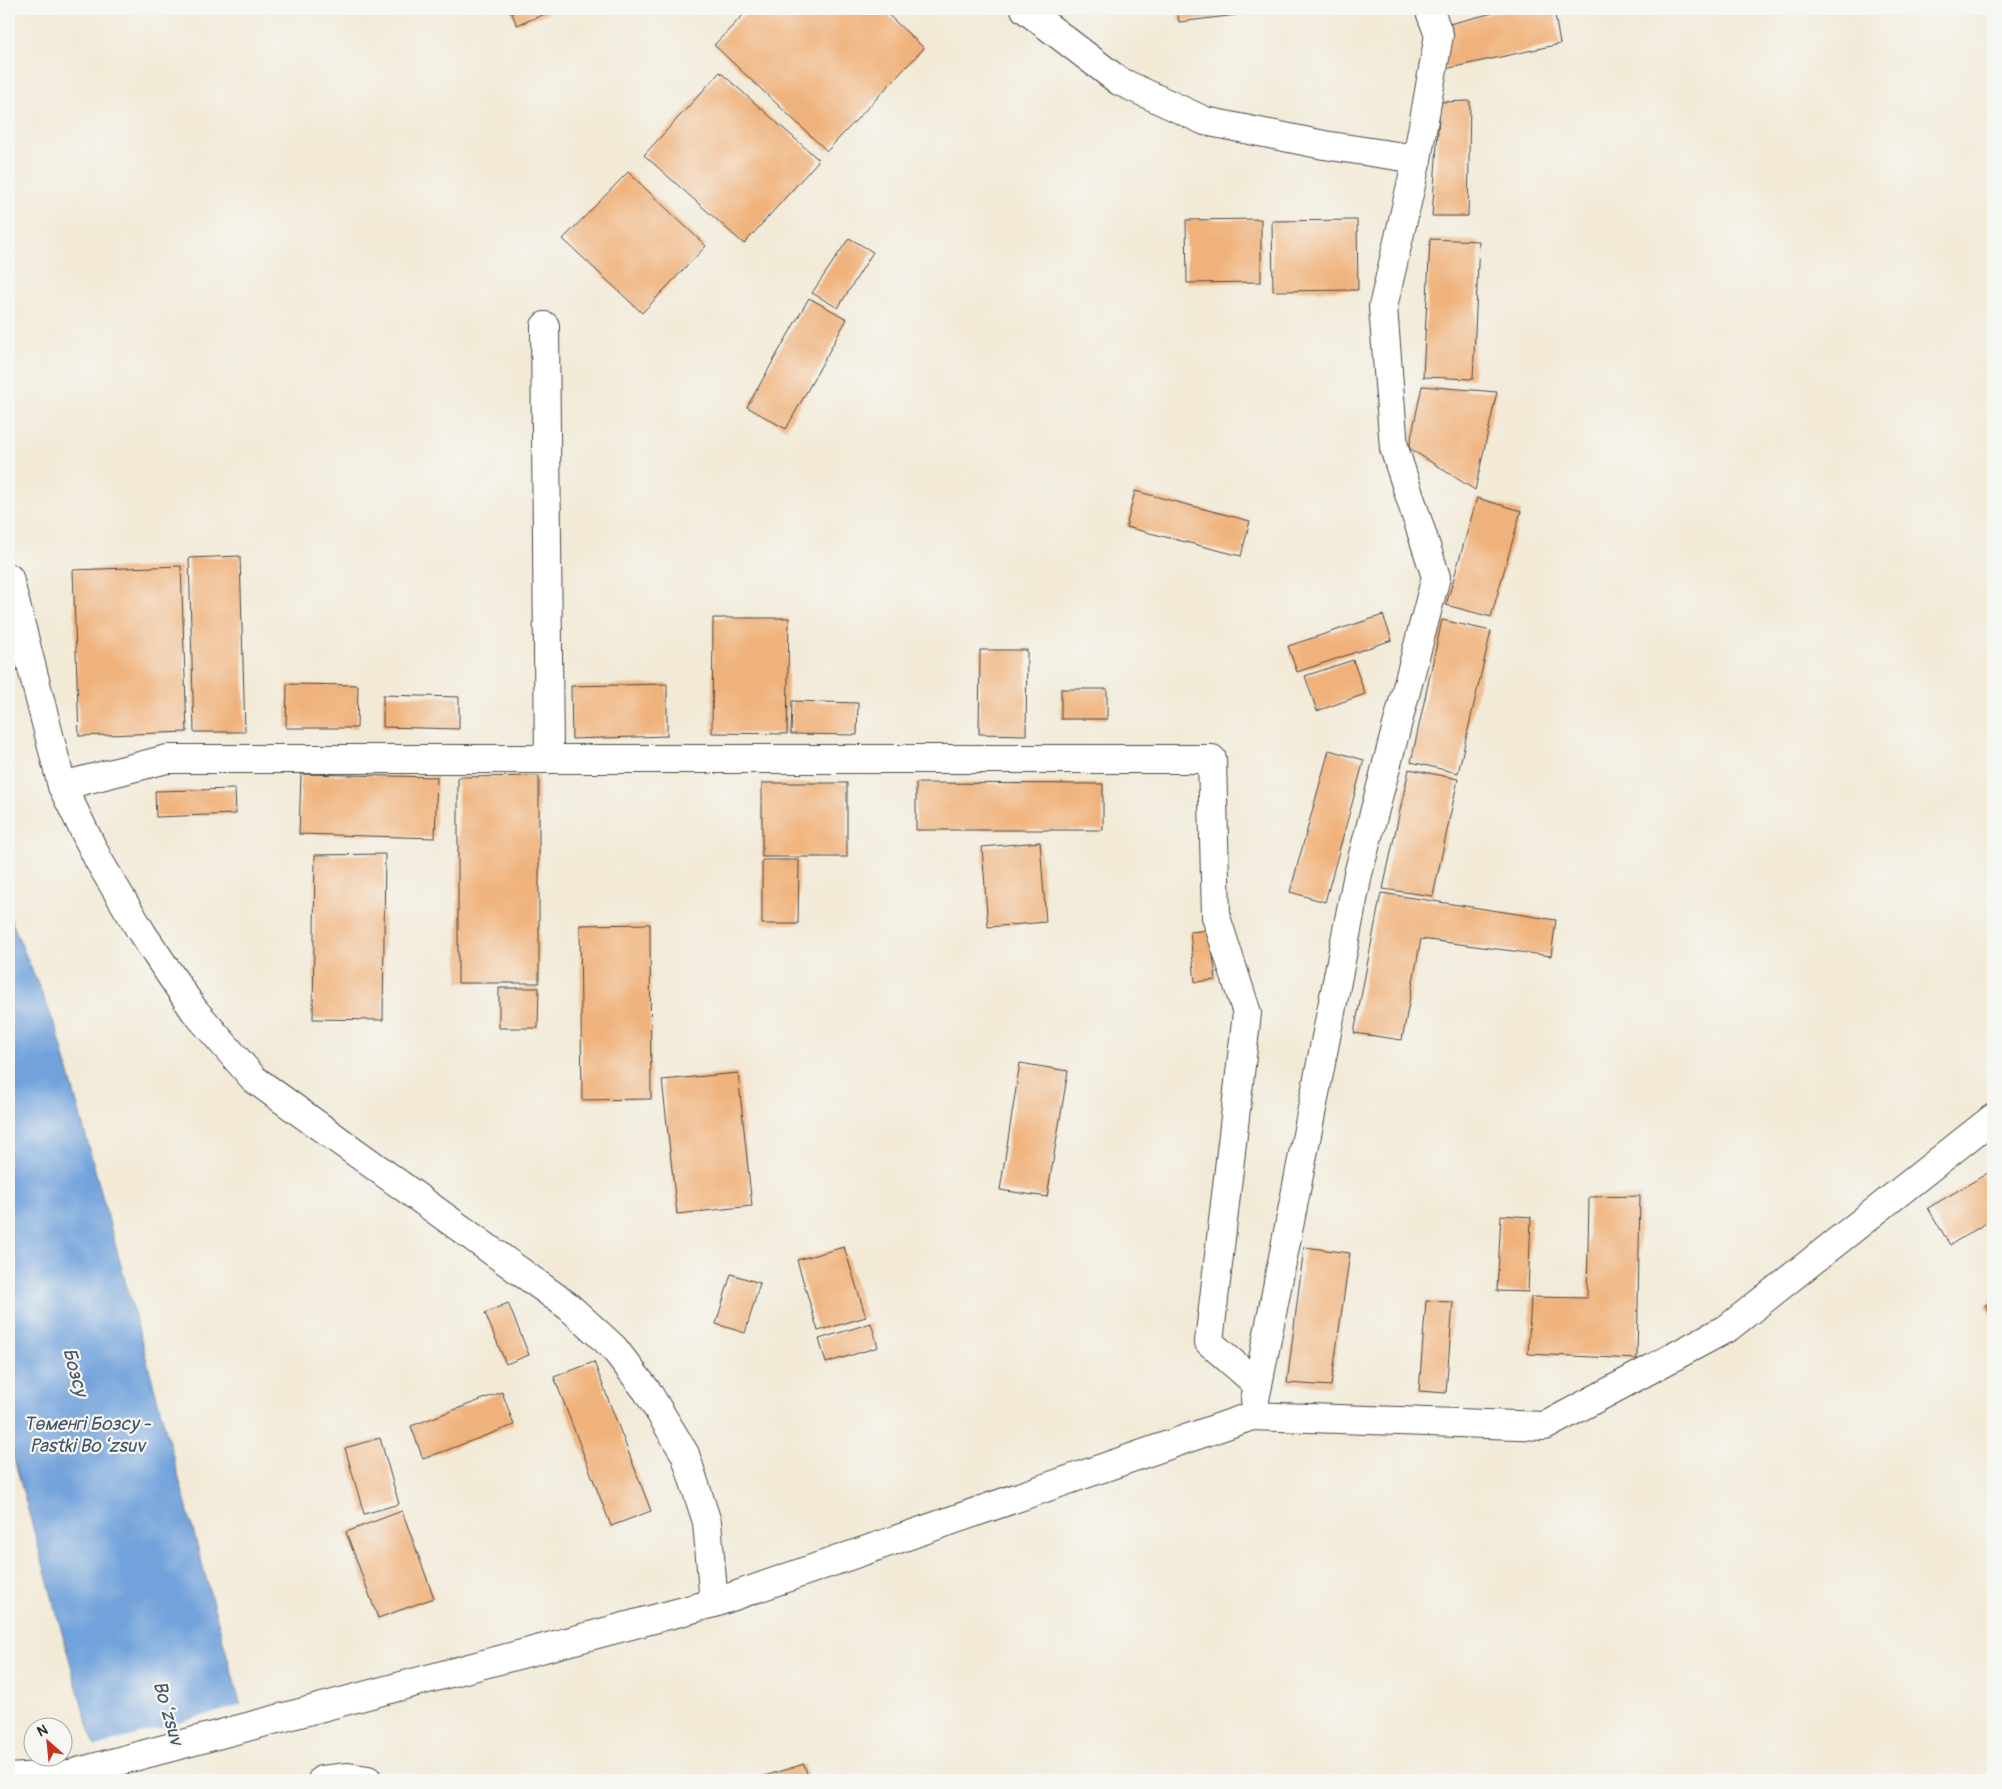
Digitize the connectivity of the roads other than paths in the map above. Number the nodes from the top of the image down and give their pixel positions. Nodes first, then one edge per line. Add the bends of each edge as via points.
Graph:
1 (1025, 9) edge
2 (1429, 9) edge
3 (1416, 158) junction
4 (545, 326) dead end
5 (9, 578) edge
6 (549, 758) junction
7 (62, 786) junction
8 (1993, 1118) edge
9 (1258, 1385) junction
10 (1252, 1416) junction
11 (714, 1602) junction
12 (9, 1778) edge
13 (327, 1779) edge
14 (368, 1780) edge

1 - 3 street via 1119,81 1206,121 1324,145
2 - 3 street via 1439,35
3 - 9 street via 1383,307 1394,448 1436,577 1358,874
4 - 6 street
5 - 7 street
6 - 7 street via 167,758
6 - 9 street via 1212,759 1216,916 1247,1013 1209,1342
7 - 11 street via 99,861 142,933 194,1010 254,1080 568,1306 613,1347 647,1391 685,1454 707,1522
8 - 10 street via 1729,1327 1545,1426
9 - 10 street
10 - 11 street
11 - 12 street via 70,1774
13 - 14 street via 348,1777

